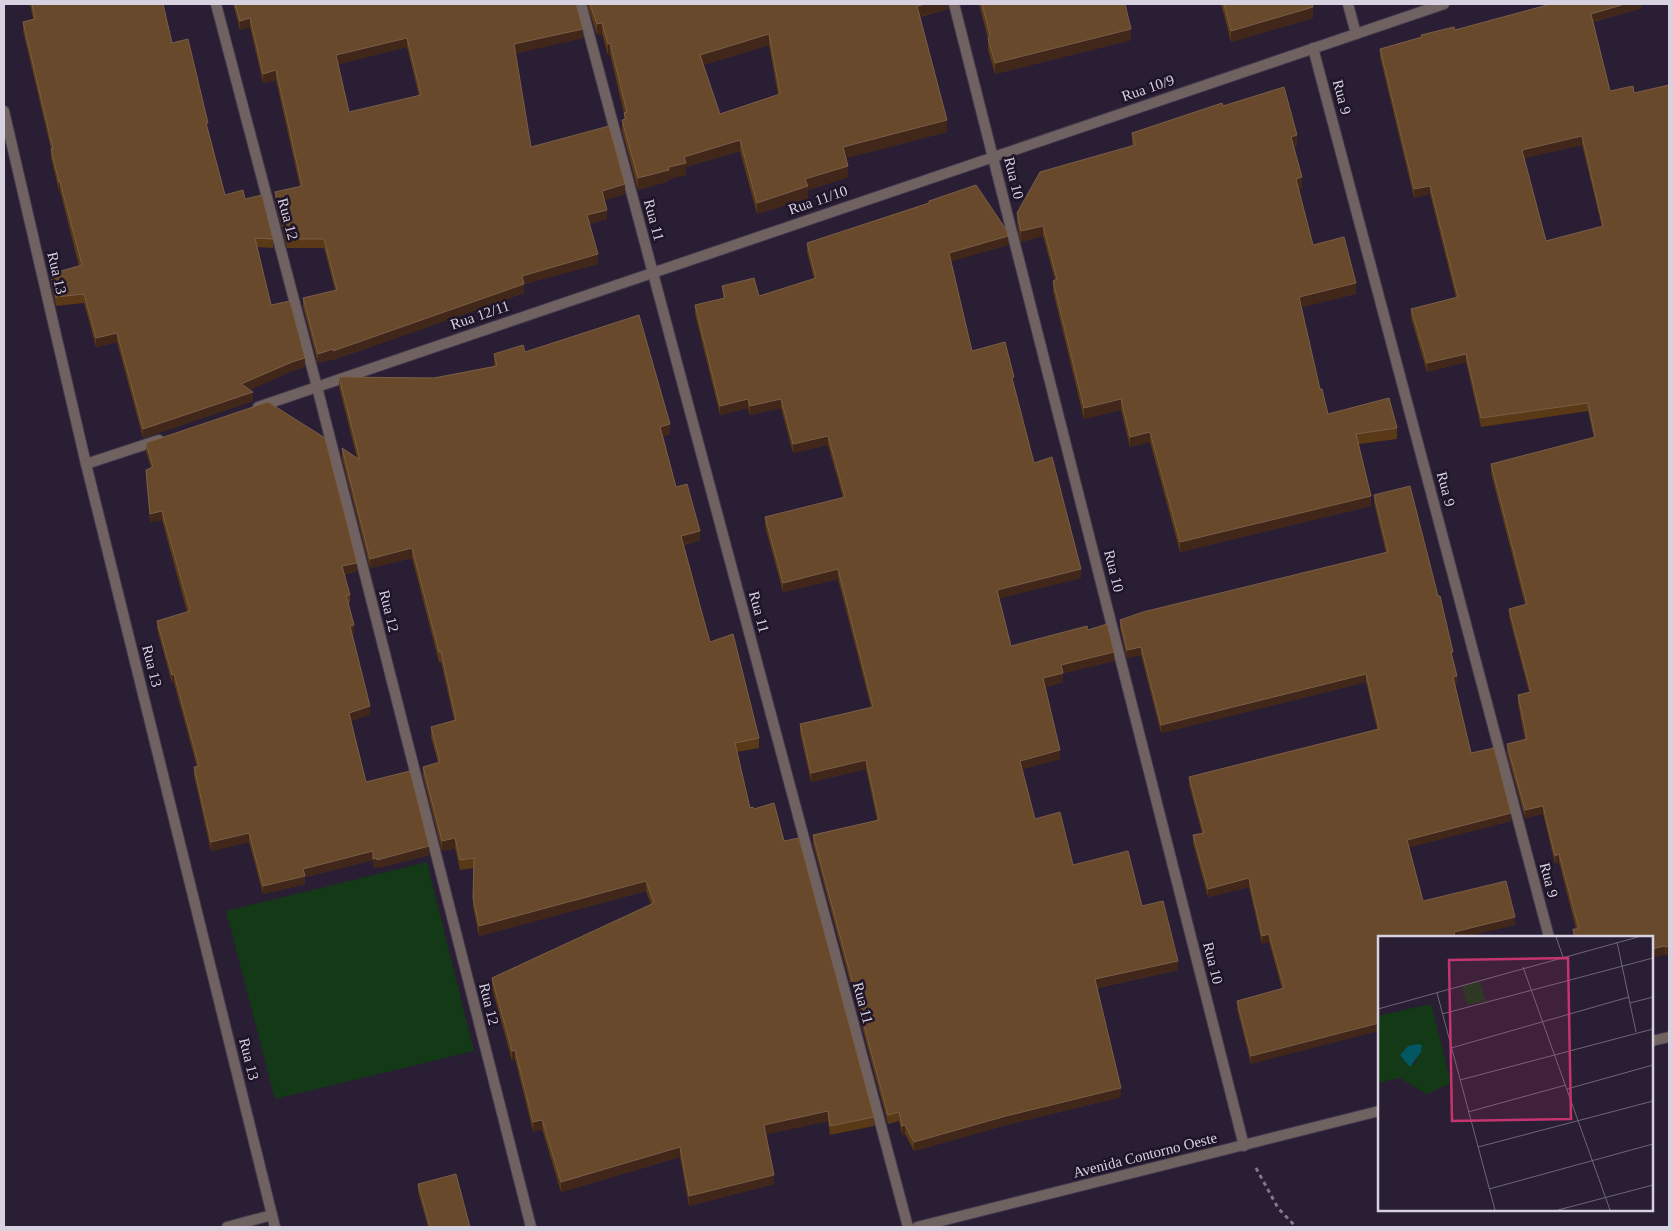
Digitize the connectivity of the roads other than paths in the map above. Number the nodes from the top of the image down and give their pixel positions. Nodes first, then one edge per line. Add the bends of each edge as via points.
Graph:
1 (216, 4) edge
2 (581, 4) edge
3 (954, 4) edge
4 (1348, 4) edge
5 (1444, 4) edge
6 (1356, 34) junction
7 (1313, 48) junction
8 (4, 111) edge
9 (993, 157) junction
10 (652, 272) junction
11 (317, 387) junction
12 (252, 408) edge
13 (169, 436) edge
14 (86, 464) junction
15 (1549, 936) edge
16 (1669, 1037) edge
17 (1653, 1042) edge
18 (1378, 1111) edge
19 (1244, 1146) junction
20 (272, 1215) junction
21 (227, 1227) edge
22 (275, 1227) edge
23 (531, 1227) edge
24 (908, 1227) edge
25 (917, 1227) edge

1 - 11 street, Rua 12
2 - 10 street, Rua 11
3 - 9 street, Rua 10
4 - 6 street
5 - 6 street, Rua 10/9
6 - 7 street, Rua 10/9
7 - 9 street, Rua 10/9
7 - 15 street, Rua 9
8 - 14 street, Rua 13
9 - 10 street, Rua 11/10
9 - 19 street, Rua 10
10 - 11 street, Rua 12/11
10 - 24 street, Rua 11
11 - 12 street, Rua 12/11
11 - 23 street, Rua 12
13 - 14 street
14 - 20 street, Rua 13
16 - 17 street
18 - 19 street, Avenida Contorno Oeste
19 - 25 street, Avenida Contorno Oeste
20 - 21 street
20 - 22 street, Rua 13

